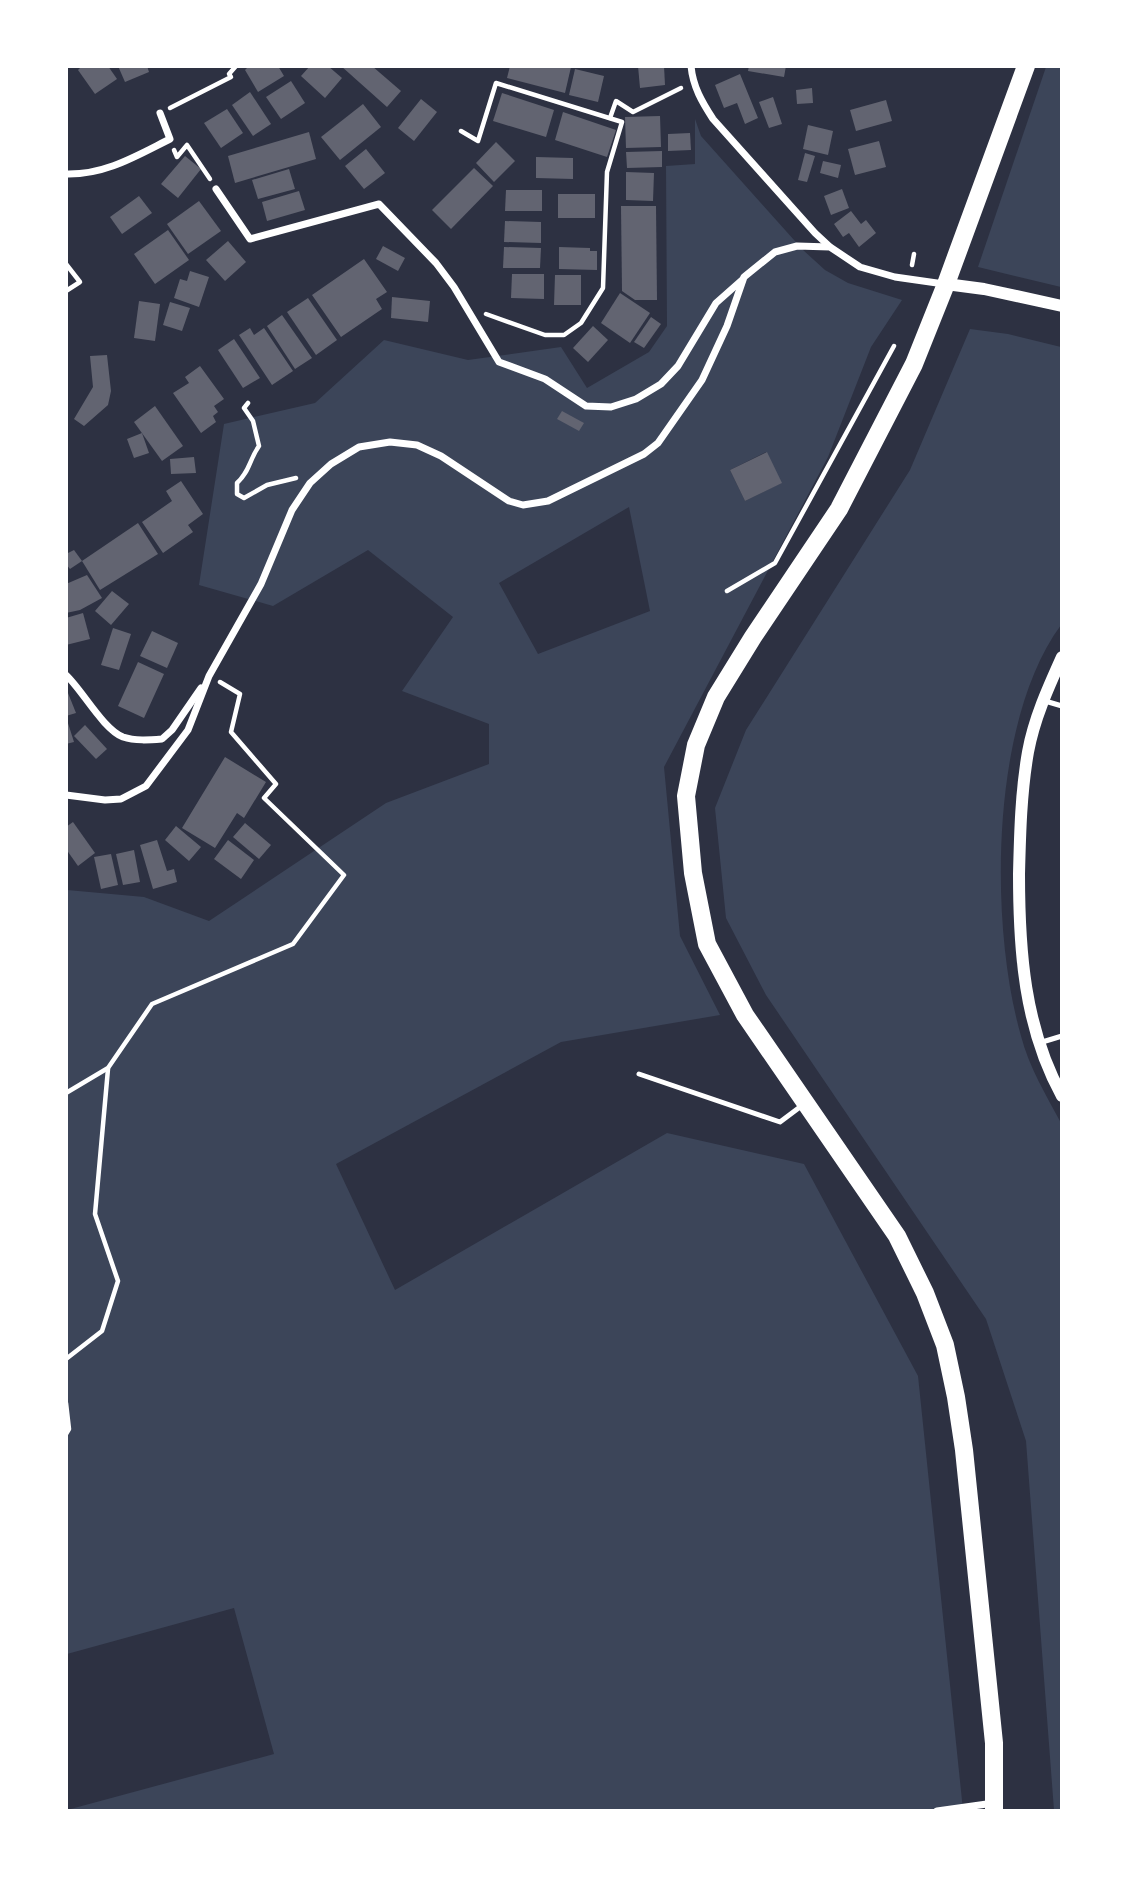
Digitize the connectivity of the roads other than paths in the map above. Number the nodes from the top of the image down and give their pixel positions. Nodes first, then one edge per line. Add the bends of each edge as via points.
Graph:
1 (691, 66) edge
2 (1026, 66) edge
3 (160, 113) road end
4 (66, 174) edge
5 (216, 189) road end
6 (830, 247) junction
7 (744, 278) junction
8 (946, 284) junction
9 (1062, 306) edge
10 (1062, 657) edge
11 (66, 675) edge
12 (209, 676) junction
13 (1042, 700) junction
14 (1062, 706) edge
15 (66, 795) edge
16 (1062, 1036) edge
17 (1039, 1043) junction
18 (639, 1074) dead end
19 (1062, 1096) edge
20 (805, 1103) junction
21 (994, 1807) edge
22 (937, 1811) edge

1 - 6 street via 692,79 713,120
2 - 8 main road
3 - 4 street via 170,139 107,170
5 - 7 street via 250,239 379,204 436,263 499,362 545,379 586,406 611,407 661,384 678,366 716,303
6 - 7 street via 797,246 775,252
6 - 8 street via 860,267
7 - 12 street via 702,380 658,443 548,501 523,505 509,501 417,445 390,442 359,447 331,464 310,483 292,510 261,584
8 - 9 street
8 - 20 main road via 914,364 856,478 716,697 696,745 686,796 692,873 706,944 745,1015
10 - 13 street
11 - 12 street via 110,728 121,736 147,740 162,739 172,730
12 - 15 street via 188,730 146,786 121,799
13 - 14 lane
13 - 17 street via 1028,751 1019,865 1025,987
16 - 17 lane
17 - 19 street
18 - 20 lane via 780,1122
20 - 21 main road via 897,1237 945,1345 965,1462 994,1743
21 - 22 street

